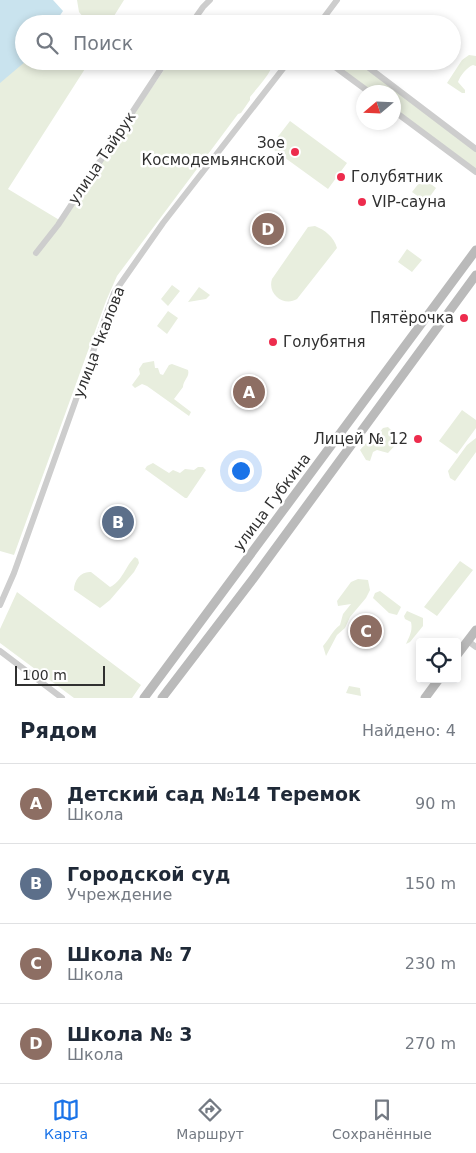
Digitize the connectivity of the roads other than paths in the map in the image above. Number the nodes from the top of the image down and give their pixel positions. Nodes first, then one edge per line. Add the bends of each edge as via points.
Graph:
1 (210, 0) edge
2 (337, 0) edge
3 (197, 15) edge
4 (326, 15) edge
5 (160, 70) edge
6 (282, 70) edge
7 (339, 70) edge
8 (372, 70) edge
9 (360, 85) edge
10 (401, 116) edge
11 (476, 149) edge
12 (476, 172) edge
13 (476, 250) edge
14 (36, 253) dead end
15 (476, 275) edge
16 (0, 605) edge
17 (476, 630) edge
18 (468, 641) junction
19 (476, 646) edge
20 (461, 650) edge
21 (0, 651) edge
22 (436, 683) edge
23 (62, 698) edge
24 (144, 698) edge
25 (162, 698) edge
26 (425, 698) edge

1 - 3 street
2 - 4 street
5 - 14 street, улица Тайрук
6 - 16 street, улица Чкалова via 163,223 114,293
7 - 9 street
8 - 11 street
10 - 12 street
13 - 24 main road, улица Губкина
15 - 25 main road, улица Губкина
17 - 18 main road
18 - 19 street
18 - 20 main road
21 - 23 street
22 - 26 main road

